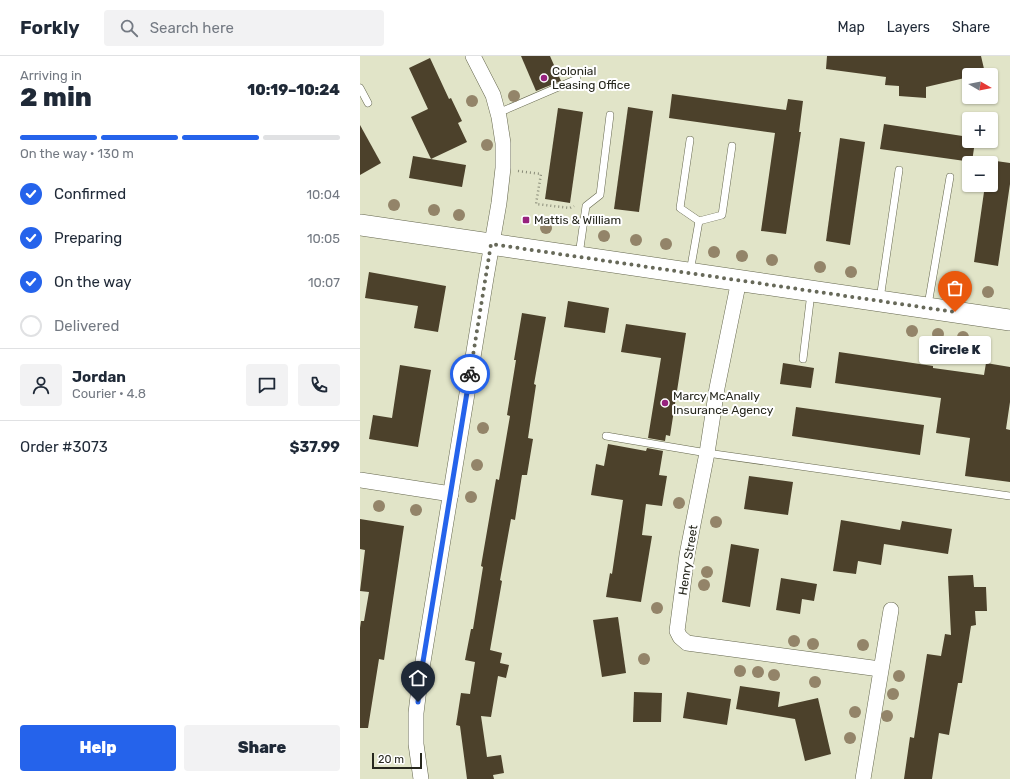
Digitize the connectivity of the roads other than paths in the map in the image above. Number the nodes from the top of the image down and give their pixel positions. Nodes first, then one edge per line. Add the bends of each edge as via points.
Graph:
1 (473, 56) edge
2 (577, 78) dead end
3 (360, 88) edge
4 (368, 103) dead end
5 (498, 113) junction
6 (610, 115) dead end
7 (690, 140) dead end
8 (732, 146) dead end
9 (899, 170) dead end
10 (950, 178) dead end
11 (699, 221) junction
12 (360, 225) edge
13 (491, 244) junction
14 (578, 257) junction
15 (690, 273) junction
16 (739, 280) junction
17 (811, 291) junction
18 (880, 301) junction
19 (928, 308) junction
20 (1010, 320) edge
21 (803, 359) dead end
22 (606, 436) dead end
23 (707, 453) junction
24 (360, 480) edge
25 (451, 494) junction
26 (1010, 496) edge
27 (891, 610) dead end
28 (880, 669) junction
29 (421, 779) edge
30 (863, 779) edge

1 - 5 street via 493,95
2 - 5 lane
3 - 4 lane
5 - 13 street via 503,143 503,168
6 - 14 lane via 600,195 586,206
7 - 11 lane via 680,208
8 - 11 lane via 722,215
9 - 18 lane
10 - 19 lane
11 - 15 lane
12 - 13 main road
13 - 14 main road
13 - 25 street
14 - 15 main road
15 - 16 main road
16 - 17 main road
16 - 23 street, Henry Street
17 - 18 main road
17 - 21 lane
18 - 19 main road
19 - 20 main road
22 - 23 lane
23 - 26 lane
23 - 28 street, Henry Street via 677,620 676,631 680,637 687,644
24 - 25 street
25 - 29 street via 416,713 416,744
27 - 28 street
28 - 30 street

